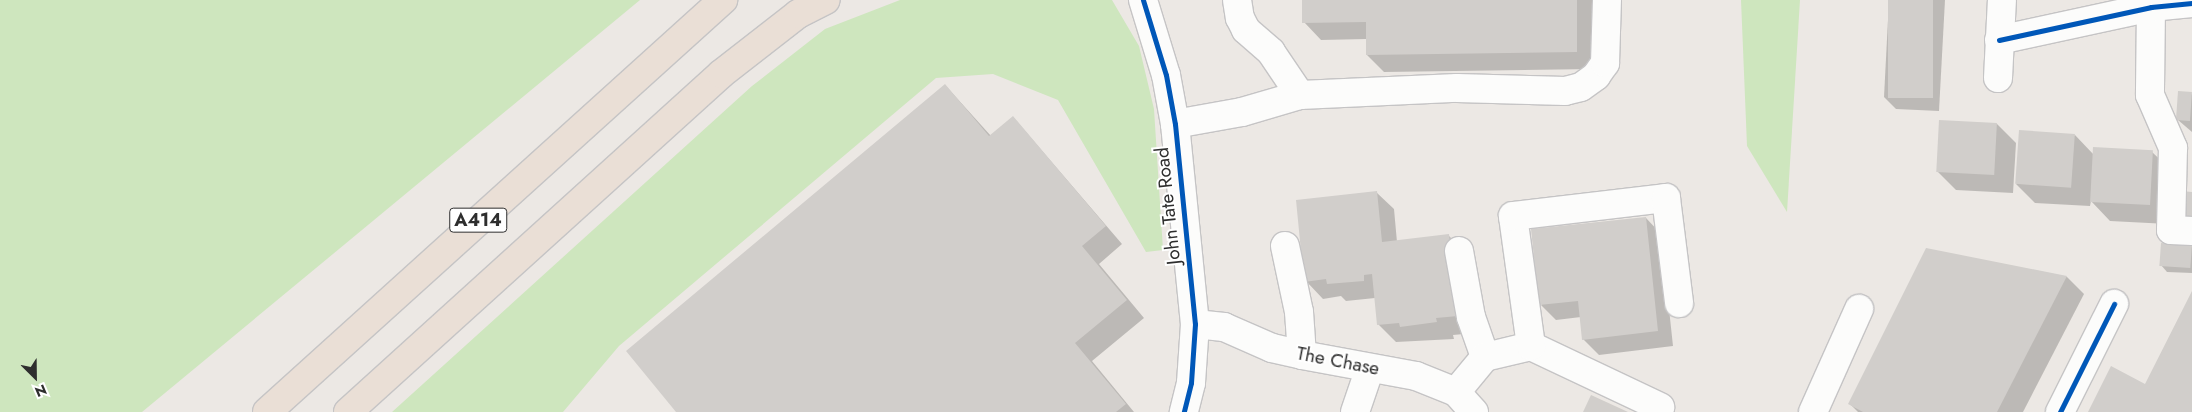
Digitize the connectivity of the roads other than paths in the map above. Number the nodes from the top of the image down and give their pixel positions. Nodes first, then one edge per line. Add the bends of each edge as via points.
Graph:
1 (723, 0) edge
2 (826, 0) edge
3 (1143, 0) edge
4 (1237, 0) edge
5 (1607, 0) edge
6 (2002, 0) edge
7 (2192, 3) edge
8 (2151, 7) junction
9 (2000, 40) junction
10 (1998, 78) dead end
11 (1300, 95) junction
12 (1175, 124) junction
13 (2192, 231) edge
14 (1285, 246) dead end
15 (1459, 250) dead end
16 (1679, 303) dead end
17 (2114, 304) dead end
18 (1859, 309) dead end
19 (1195, 324) junction
20 (1531, 346) junction
21 (1302, 355) junction
22 (1485, 357) junction
23 (1370, 368) junction
24 (1465, 402) edge
25 (1660, 407) dead end
26 (1819, 410) edge
27 (267, 412) edge
28 (348, 412) edge
29 (1184, 412) edge
30 (1355, 412) edge
31 (2060, 412) edge

1 - 27 highway, A414
2 - 28 highway, A414 via 798,14 721,74
3 - 12 street, John Tate Road via 1166,75
4 - 11 street via 1246,30 1271,52
5 - 11 street via 1605,63 1596,76 1581,87 1565,90 1457,88
6 - 9 street
7 - 8 street
8 - 9 street
8 - 13 street via 2150,95 2173,148 2171,230
9 - 10 street
11 - 12 street via 1242,112
12 - 19 street, John Tate Road
14 - 21 street via 1300,312
15 - 22 street via 1471,317
16 - 20 street via 1666,198 1513,216
17 - 31 street
18 - 26 street
19 - 21 street, The Chase via 1224,327 1272,348
19 - 29 street, John Tate Road via 1191,383
20 - 22 street
20 - 25 street
21 - 23 street, The Chase
22 - 24 street
23 - 24 street, The Chase via 1416,376
23 - 30 street

